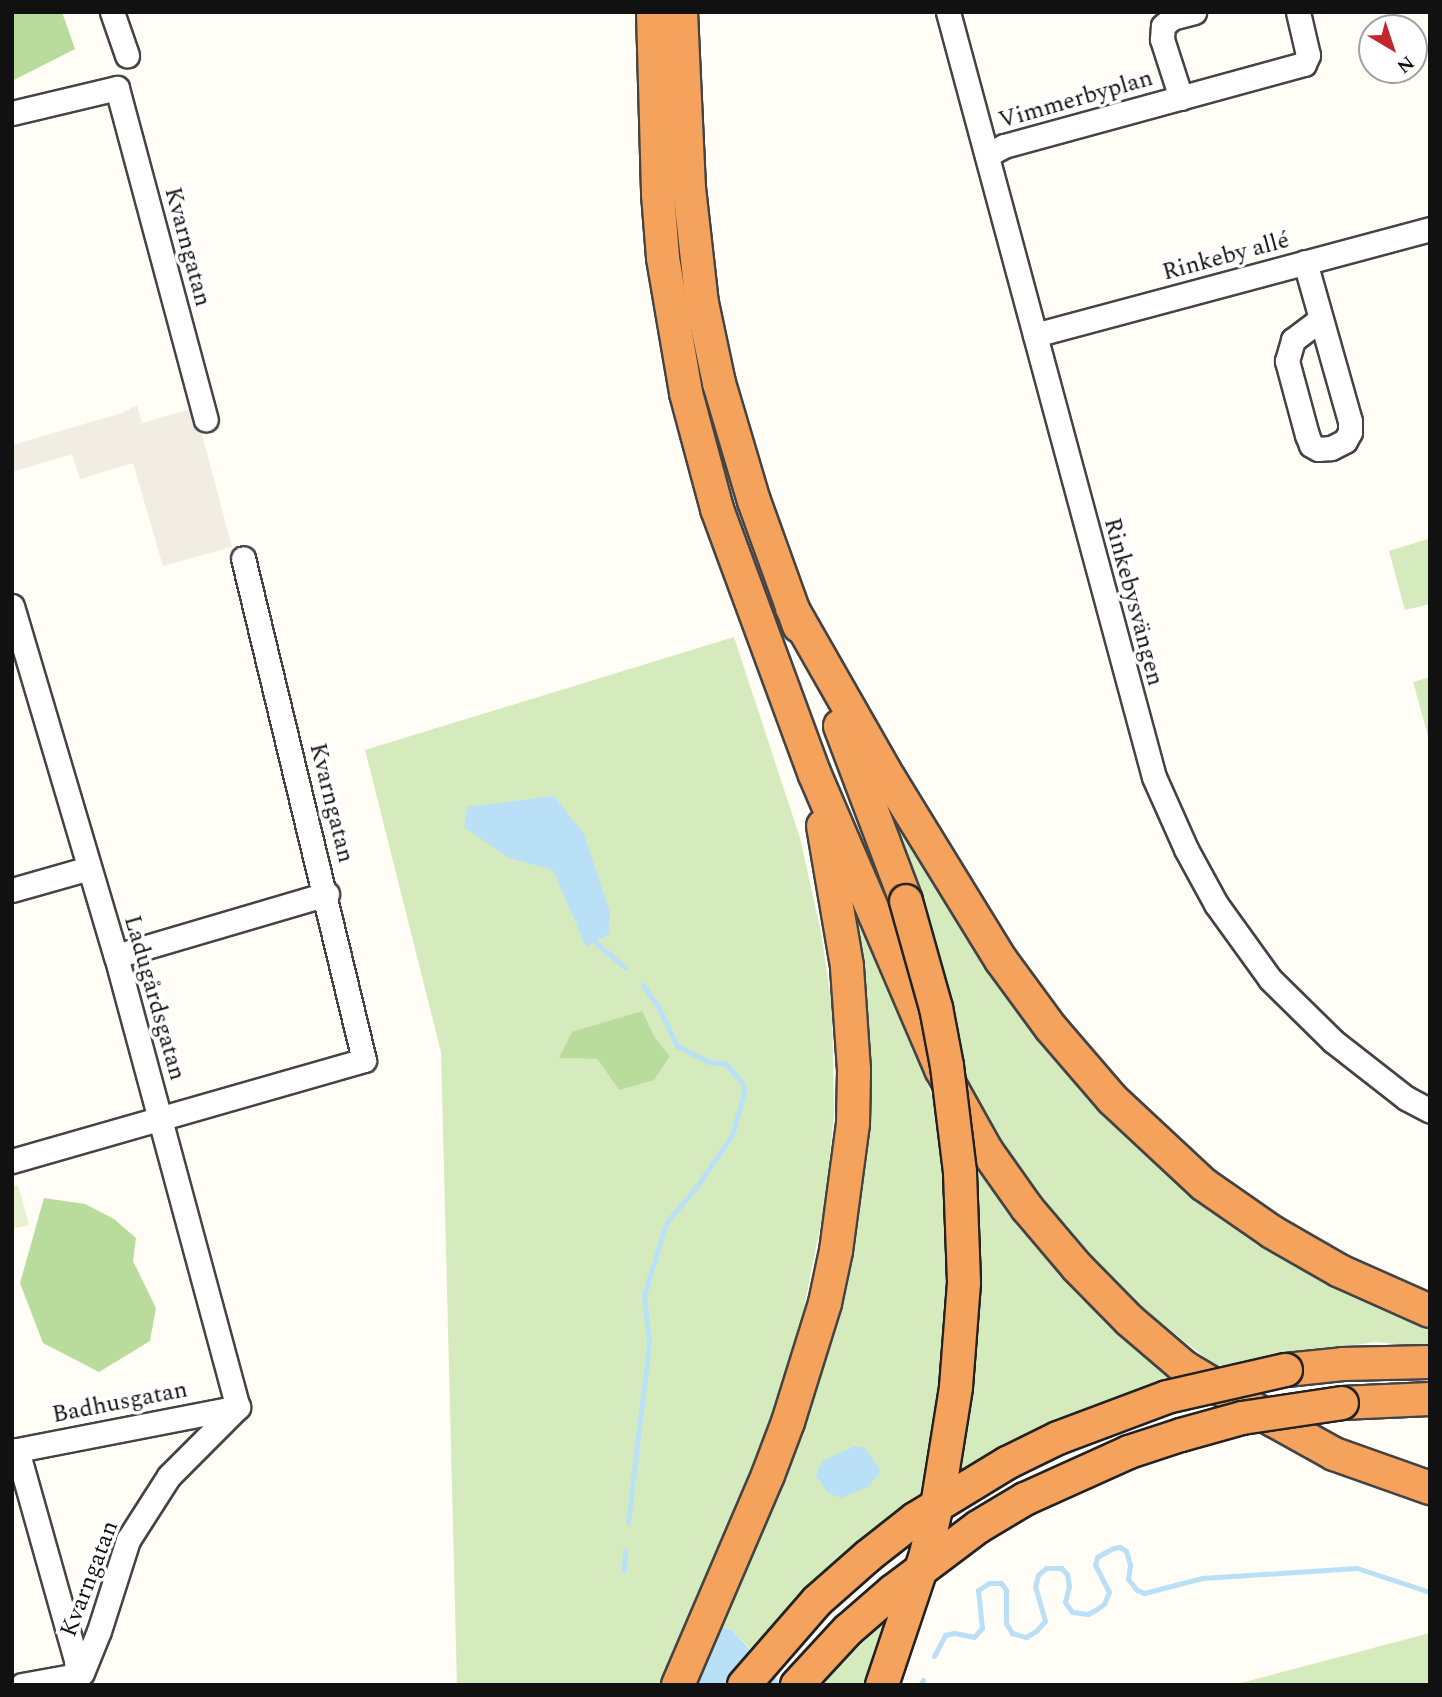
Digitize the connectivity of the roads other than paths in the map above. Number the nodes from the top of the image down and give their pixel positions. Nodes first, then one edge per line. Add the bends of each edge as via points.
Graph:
1 (112, 12) edge
2 (653, 12) edge
3 (681, 12) edge
4 (948, 12) edge
5 (1194, 12) edge
6 (1298, 12) edge
7 (127, 55) dead end
8 (1181, 98) junction
9 (12, 113) edge
10 (987, 155) junction
11 (1430, 229) edge
12 (1305, 262) junction
13 (1320, 320) junction
14 (1035, 335) junction
15 (206, 419) dead end
16 (243, 558) dead end
17 (792, 608) junction
18 (14, 619) edge
19 (815, 775) junction
20 (89, 868) junction
21 (12, 890) edge
22 (327, 894) junction
23 (116, 956) junction
24 (1430, 1111) edge
25 (161, 1118) junction
26 (12, 1161) edge
27 (1430, 1311) edge
28 (1430, 1362) edge
29 (1430, 1399) edge
30 (238, 1407) junction
31 (15, 1450) edge
32 (1430, 1488) edge
33 (77, 1675) junction
34 (22, 1685) edge
35 (678, 1685) edge
36 (744, 1685) edge
37 (797, 1685) edge
38 (882, 1685) edge

1 - 7 street
2 - 19 highway via 663,258 686,393 734,563
3 - 17 highway via 689,188 702,303 719,383
4 - 10 street, Rinkebysvängen
5 - 8 street, Vimmerbyplan via 1172,18 1163,26 1162,39
6 - 8 street, Vimmerbyplan via 1308,55 1304,64
8 - 10 street, Vimmerbyplan via 1004,146
9 - 15 street, Kvarngatan via 117,88
10 - 14 street, Rinkebysvängen
11 - 12 street, Rinkeby allé
12 - 13 street
12 - 14 street, Rinkeby allé
13 - 13 street via 1350,432 1338,444 1318,449 1307,435 1287,362 1293,340
14 - 24 street, Rinkebysvängen via 1144,743 1186,849 1216,904 1270,979 1333,1041 1406,1098
16 - 22 street, Kvarngatan
17 - 27 highway via 1001,960 1112,1099 1203,1184 1272,1232 1340,1271
17 - 38 highway, bridge via 906,901 936,1007 960,1172 964,1282 956,1387 926,1554
18 - 20 street, Ladugårdsgatan
19 - 32 highway via 941,1069 986,1150 1077,1267 1184,1367 1334,1454
19 - 35 highway via 847,966 854,1070 846,1188 825,1303 809,1359 768,1475
20 - 21 street
20 - 23 street, Ladugårdsgatan
22 - 23 street
22 - 25 street, Kvarngatan via 365,1060
23 - 25 street, Ladugårdsgatan
25 - 26 street
25 - 30 street, Ladugårdsgatan
28 - 36 highway, bridge via 1286,1370 1167,1397 1058,1438 915,1519 817,1601
29 - 37 highway, bridge via 1342,1403 1242,1418 1181,1435 1077,1474 978,1527 904,1582 848,1630
30 - 31 street, Badhusgatan
30 - 33 street, Kvarngatan via 170,1476 128,1540 99,1631 82,1673
31 - 33 street
33 - 34 street

